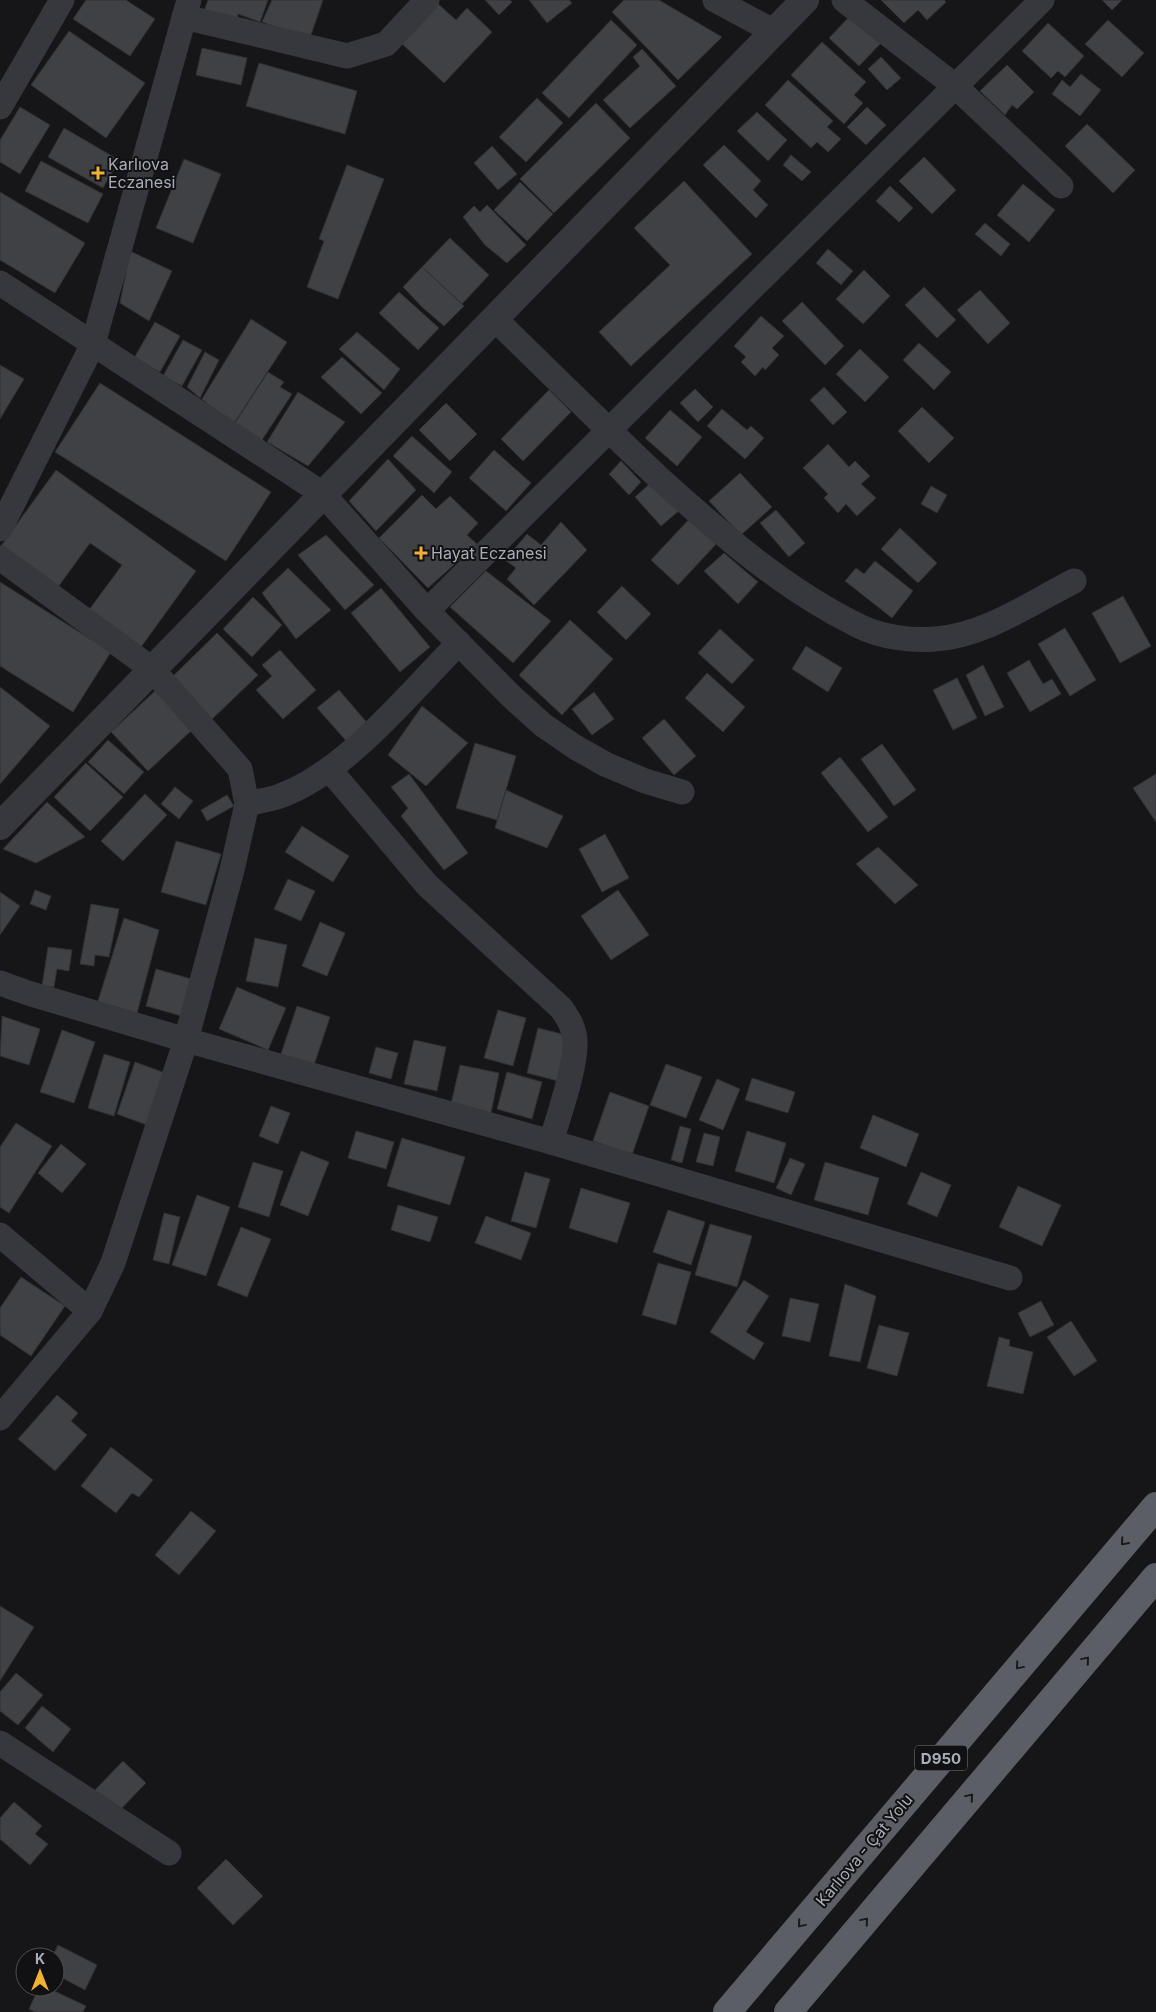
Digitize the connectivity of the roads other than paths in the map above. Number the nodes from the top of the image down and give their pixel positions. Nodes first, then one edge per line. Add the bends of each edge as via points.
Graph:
1 (62, 0) edge
2 (426, 0) edge
3 (715, 0) edge
4 (805, 0) edge
5 (844, 0) edge
6 (1042, 0) edge
7 (186, 9) edge
8 (773, 31) junction
9 (955, 86) junction
10 (0, 107) edge
11 (1061, 186) dead end
12 (0, 283) edge
13 (494, 318) junction
14 (93, 344) junction
15 (609, 431) junction
16 (323, 494) junction
17 (0, 529) edge
18 (0, 558) edge
19 (1074, 581) dead end
20 (427, 611) junction
21 (459, 643) junction
22 (152, 669) junction
23 (329, 769) junction
24 (682, 792) dead end
25 (247, 804) junction
26 (0, 826) edge
27 (0, 983) edge
28 (186, 1040) junction
29 (551, 1142) junction
30 (0, 1235) edge
31 (1010, 1278) dead end
32 (90, 1311) junction
33 (0, 1418) edge
34 (1156, 1506) edge
35 (1156, 1578) edge
36 (0, 1743) edge
37 (169, 1853) dead end
38 (727, 2012) edge
39 (788, 2012) edge

1 - 10 street
2 - 7 street via 386,44 347,56
3 - 8 street
4 - 8 street
5 - 9 street
6 - 9 street
7 - 14 street
8 - 13 street
9 - 11 street
9 - 15 street
12 - 14 street
13 - 15 street
13 - 16 street
14 - 16 street
14 - 17 street
15 - 19 street via 739,547 820,603 870,630 910,639 959,635 982,627
15 - 20 street
16 - 20 street
16 - 22 street
18 - 22 street
20 - 21 street
21 - 23 street via 370,733
21 - 24 street via 512,697 575,748 645,781
22 - 25 street via 240,769
22 - 26 street
23 - 25 street via 280,796
23 - 29 street via 427,885 569,1018 576,1045 574,1060
25 - 28 street
27 - 28 street
28 - 29 street
28 - 32 street via 113,1262
29 - 31 street
30 - 32 street
32 - 33 street
34 -> 38 highway, Karlıova - Çat Yolu / D950
39 -> 35 highway, D950
36 - 37 street

